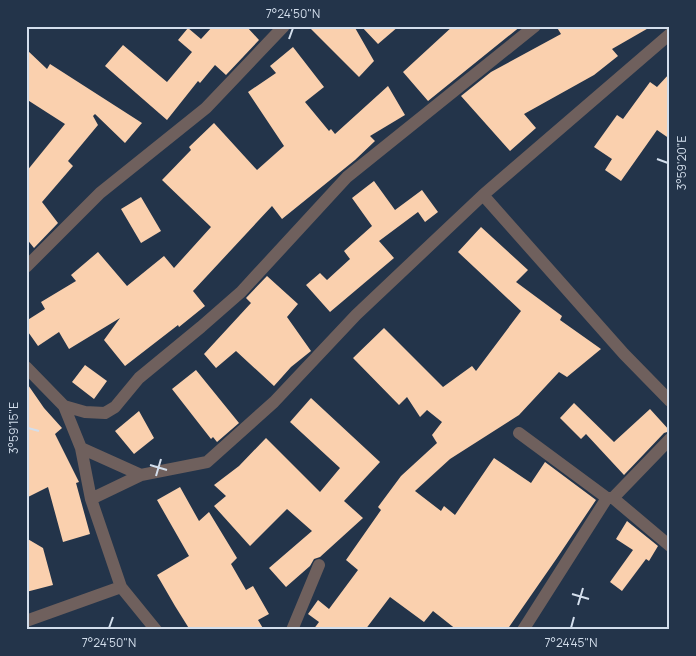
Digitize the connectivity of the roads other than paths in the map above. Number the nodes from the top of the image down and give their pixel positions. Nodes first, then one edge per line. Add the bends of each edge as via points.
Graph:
1 (284, 26) edge
2 (535, 26) edge
3 (670, 34) edge
4 (483, 195) junction
5 (26, 267) edge
6 (26, 367) edge
7 (670, 401) edge
8 (64, 406) junction
9 (519, 433) dead end
10 (670, 439) edge
11 (81, 448) junction
12 (140, 475) junction
13 (610, 498) junction
14 (91, 499) junction
15 (670, 546) edge
16 (319, 565) dead end
17 (121, 587) junction
18 (26, 621) edge
19 (156, 630) edge
20 (292, 630) edge
21 (522, 630) edge

1 - 5 street via 206,108 100,193
2 - 8 street via 347,177 241,292 139,378 116,407 98,413
3 - 4 street
4 - 7 street
4 - 12 street via 356,315 274,402 207,462
6 - 8 street
8 - 11 street
9 - 13 street
10 - 13 street
11 - 12 street
11 - 14 street
12 - 14 street
13 - 15 street
13 - 21 street
14 - 17 street
16 - 20 street
17 - 18 street
17 - 19 street

